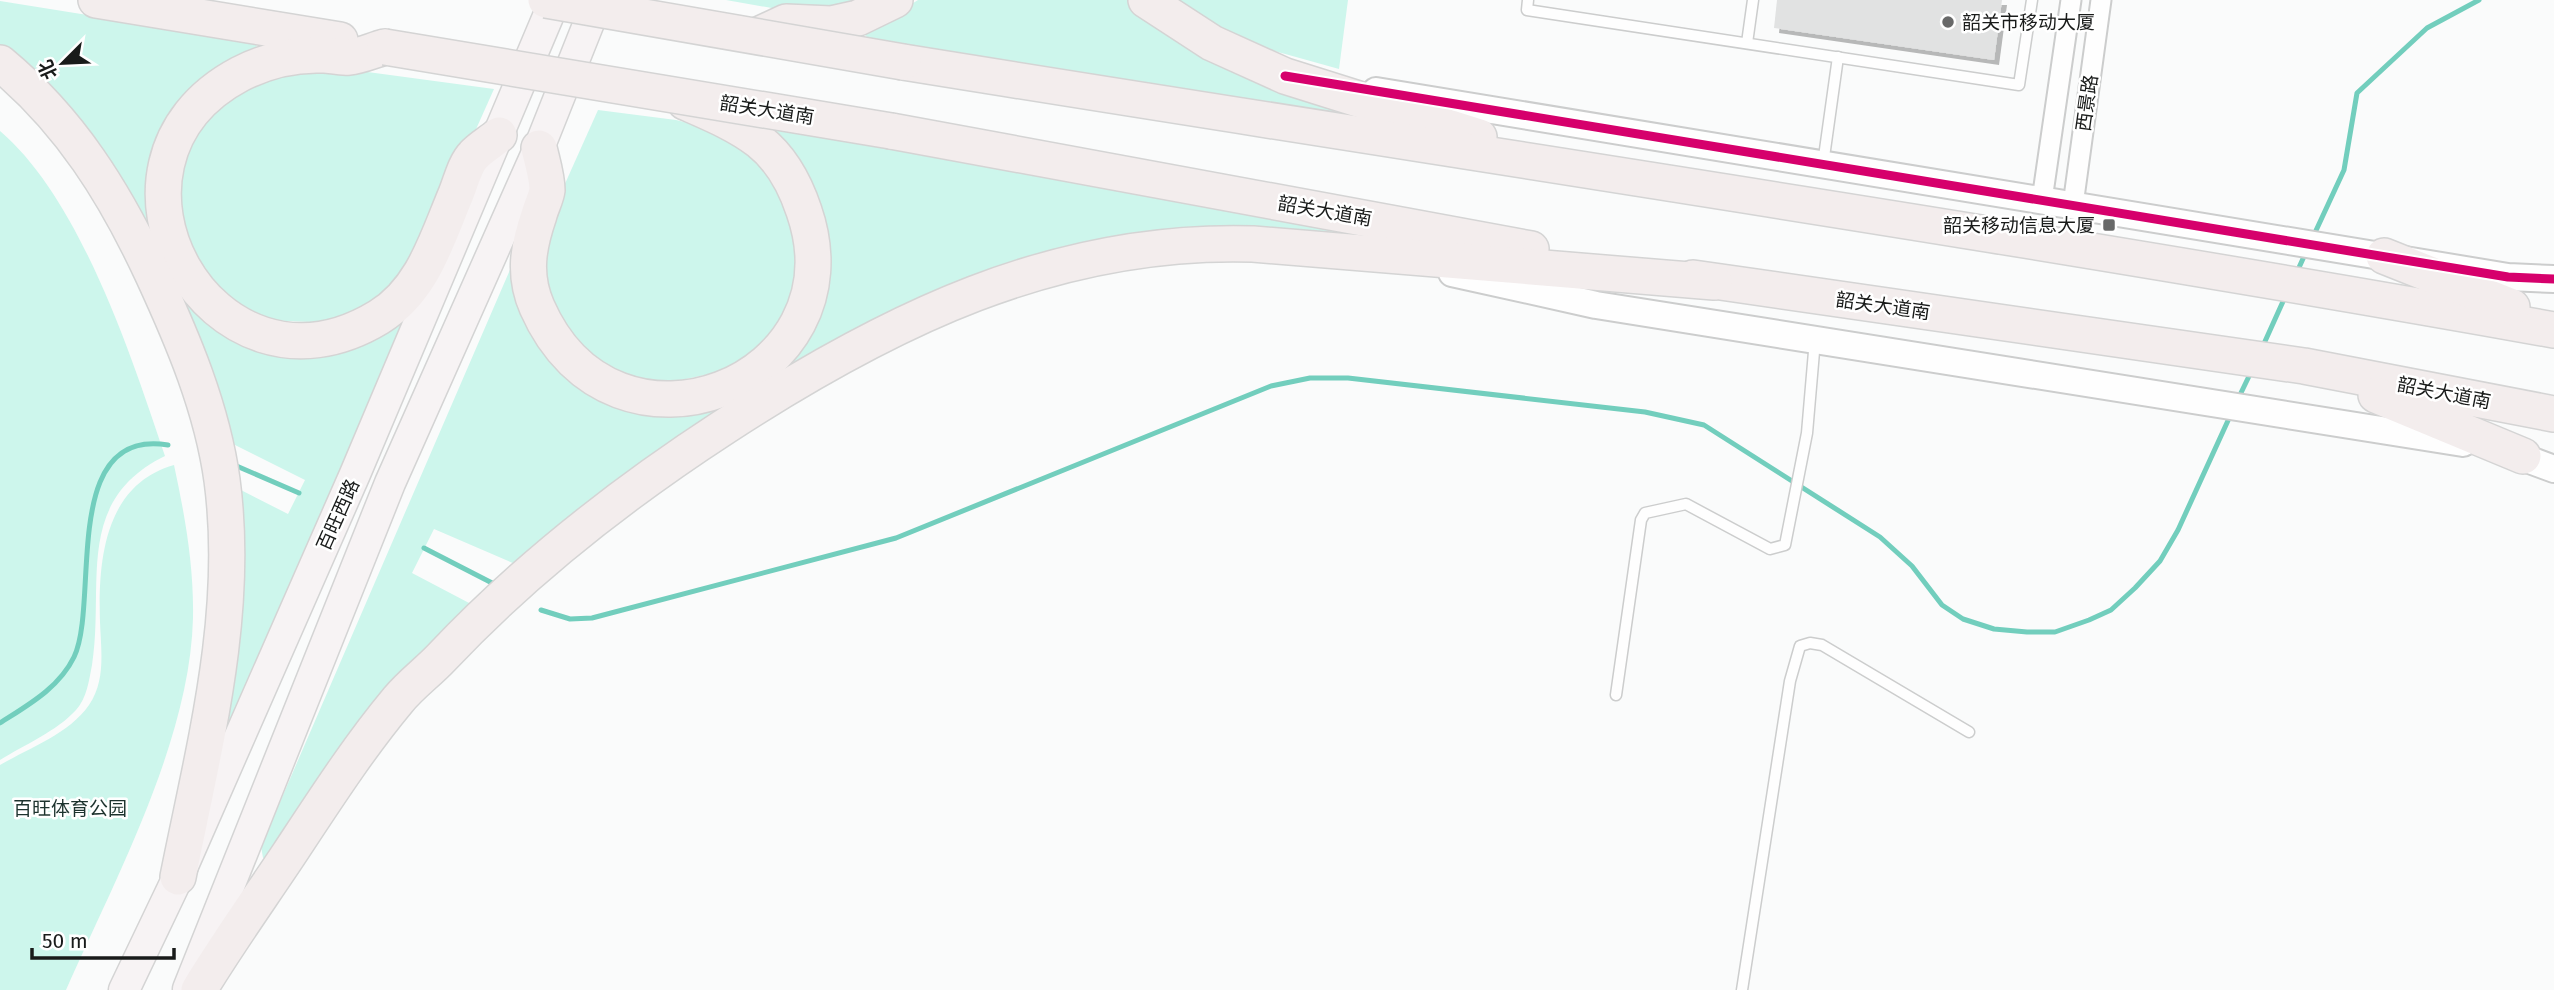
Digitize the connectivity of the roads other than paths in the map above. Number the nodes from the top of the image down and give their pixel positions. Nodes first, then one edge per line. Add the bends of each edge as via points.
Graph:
1 (96, 0) edge
2 (546, 0) edge
3 (555, 0) edge
4 (598, 0) edge
5 (895, 0) edge
6 (1146, 0) edge
7 (1528, 0) edge
8 (1753, 0) edge
9 (2032, 0) edge
10 (2071, 0) edge
11 (2101, 0) edge
12 (756, 36) junction
13 (1747, 43) junction
14 (385, 47) junction
15 (1838, 57) junction
16 (0, 63) edge
17 (1285, 76) junction
18 (670, 95) junction
19 (499, 135) junction
20 (540, 148) junction
21 (1823, 164) junction
22 (1603, 175) junction
23 (2042, 200) junction
24 (2073, 205) junction
25 (2384, 256) junction
26 (1386, 257) junction
27 (2554, 279) edge
28 (1714, 282) junction
29 (2554, 324) edge
30 (2554, 330) edge
31 (1815, 339) junction
32 (2291, 365) junction
33 (2554, 414) edge
34 (2539, 462) edge
35 (1616, 695) dead end
36 (1969, 732) dead end
37 (178, 877) junction
38 (124, 990) edge
39 (187, 990) edge
40 (200, 990) edge
41 (1742, 990) edge

1 - 14 highway, 韶关大道南
2 - 12 highway, bridge
3 - 19 main road, 百旺西路
4 - 20 main road, 百旺西路
5 - 12 highway via 858,18 831,24 786,22
6 - 17 highway via 1212,43
7 - 13 lane via 1527,10
8 - 13 lane
9 - 15 lane via 2019,85
10 - 23 street, 西景路
11 - 24 street, 西景路
12 - 22 highway, bridge
13 - 15 lane
14 - 18 highway, 韶关大道南, bridge
14 - 19 highway via 348,57 300,55 239,75 206,98 181,129 163,177 169,237 197,292 223,316 246,330 310,341 357,330 393,308 413,288 424,268 472,156
15 - 21 lane
16 - 37 highway via 33,90 66,127 121,208 169,308 215,444 225,522 225,621
17 - 21 street
17 - 22 highway
18 - 20 highway via 758,140 792,181 808,221 813,277 795,326 765,365 708,395 645,397 606,386 556,342 527,269 529,245 547,191
18 - 28 highway, 韶关大道南, bridge via 891,131
19 - 37 main road, 百旺西路
20 - 39 main road, 百旺西路 via 390,483
21 - 23 street
22 - 30 highway via 1959,228
23 - 24 street
24 - 25 street
25 - 27 street via 2508,277
25 - 29 highway
26 - 28 highway
26 - 31 street via 1596,304
26 - 40 highway via 1218,243 1119,252 985,289 863,342 791,384 644,479 549,553 401,696 359,749
28 - 32 highway, 韶关大道南
31 - 34 street via 2435,437
31 - 35 lane via 1807,433 1785,545 1773,549 1686,504 1642,516
32 - 33 highway, 韶关大道南
32 - 34 highway
36 - 41 lane via 1822,645 1800,646 1790,681
37 - 38 main road, 百旺西路

